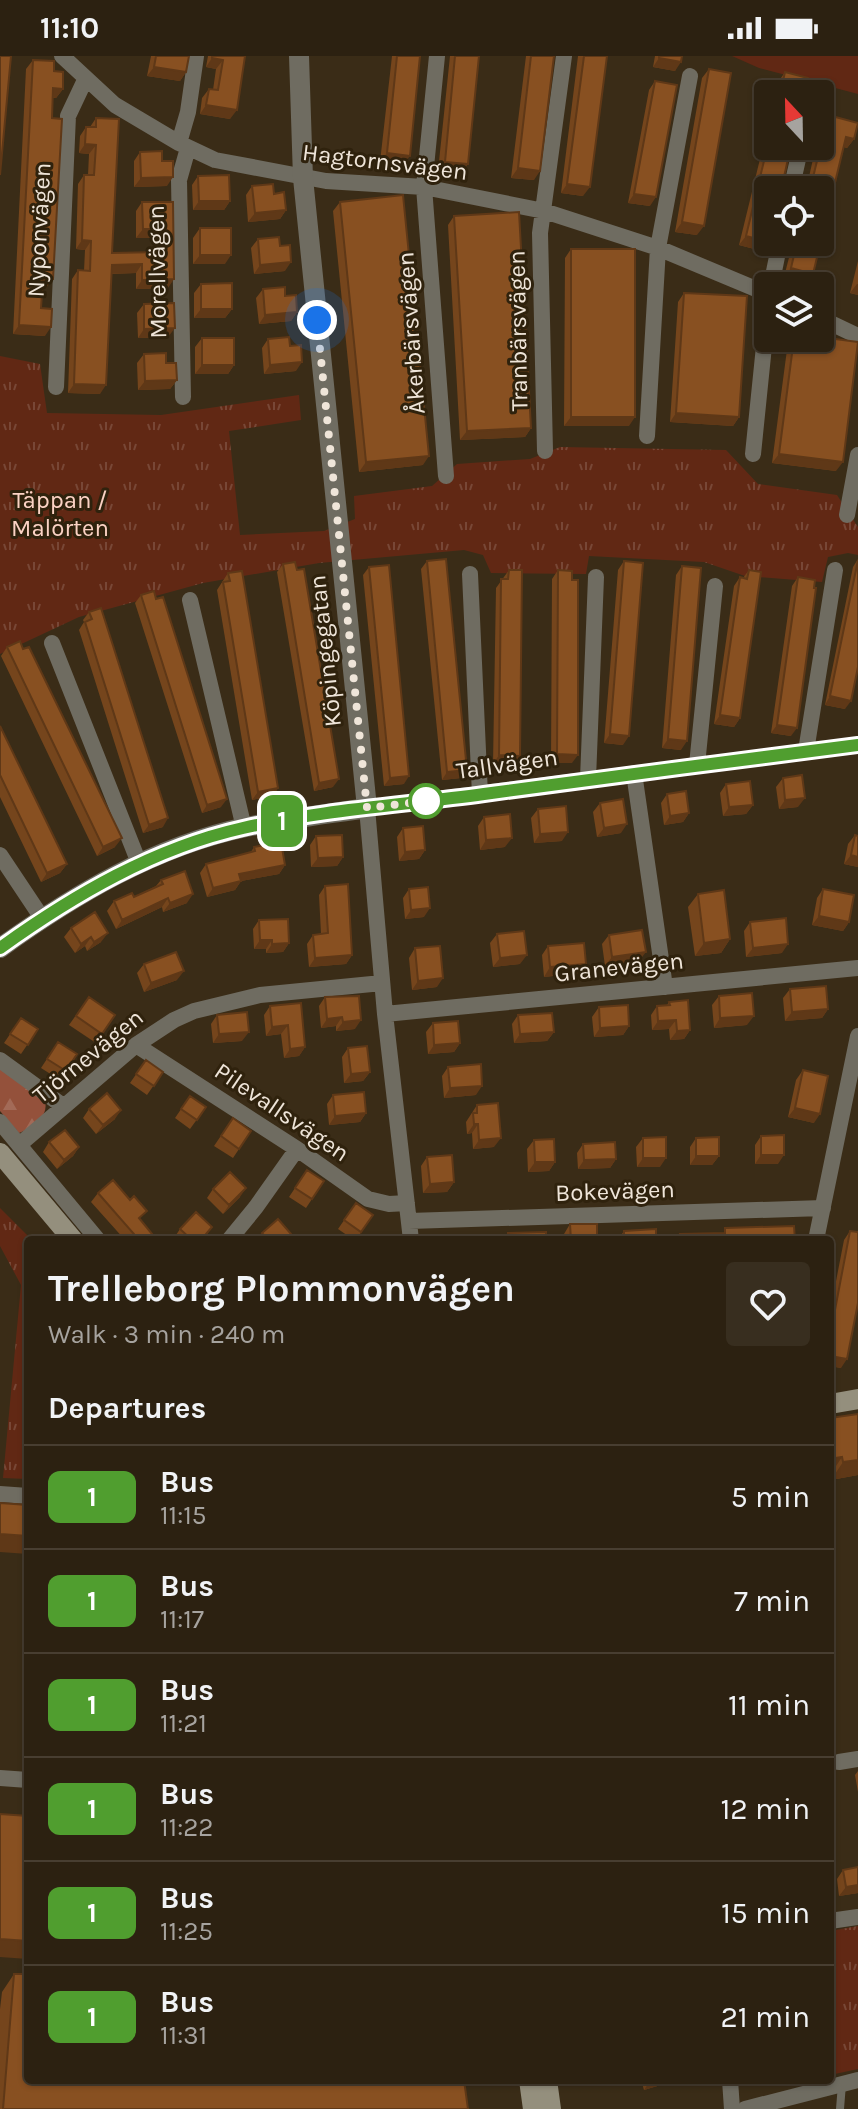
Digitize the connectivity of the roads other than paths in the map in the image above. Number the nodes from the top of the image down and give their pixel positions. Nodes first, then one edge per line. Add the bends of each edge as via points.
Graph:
1 (62, 56) edge
2 (196, 56) edge
3 (299, 56) edge
4 (437, 56) edge
5 (564, 56) edge
6 (79, 68) edge
7 (690, 76) dead end
8 (184, 146) junction
9 (303, 178) junction
10 (424, 187) junction
11 (544, 211) junction
12 (658, 248) junction
13 (754, 288) edge
14 (834, 325) edge
15 (858, 336) edge
16 (763, 352) edge
17 (56, 387) dead end
18 (183, 397) dead end
19 (647, 436) dead end
20 (545, 451) dead end
21 (753, 454) dead end
22 (858, 455) edge
23 (446, 476) dead end
24 (847, 515) dead end
25 (835, 570) dead end
26 (470, 574) dead end
27 (596, 577) dead end
28 (715, 586) dead end
29 (190, 600) dead end
30 (52, 643) dead end
31 (858, 745) edge
32 (806, 751) junction
33 (697, 765) junction
34 (634, 773) junction
35 (588, 779) junction
36 (480, 795) junction
37 (367, 808) junction
38 (244, 828) junction
39 (0, 855) edge
40 (139, 863) junction
41 (42, 918) junction
42 (0, 948) edge
43 (858, 968) edge
44 (382, 983) junction
45 (665, 987) junction
46 (385, 1014) junction
47 (858, 1036) edge
48 (136, 1045) junction
49 (0, 1060) edge
50 (63, 1106) junction
51 (0, 1122) edge
52 (9, 1149) edge
53 (297, 1149) junction
54 (0, 1171) edge
55 (407, 1203) junction
56 (823, 1208) junction
57 (409, 1221) junction
58 (57, 1236) edge
59 (70, 1236) edge
60 (94, 1236) edge
61 (232, 1236) edge
62 (411, 1236) edge
63 (817, 1236) edge
64 (858, 1399) edge
65 (834, 1403) edge
66 (0, 1494) edge
67 (24, 1496) edge
68 (858, 1759) edge
69 (839, 1762) dead end
70 (0, 1778) edge
71 (24, 1780) edge
72 (858, 1917) edge
73 (834, 1920) edge
74 (850, 2082) edge
75 (530, 2084) edge
76 (548, 2084) edge
77 (730, 2084) edge
78 (533, 2109) edge
79 (551, 2109) edge
80 (732, 2109) edge
81 (745, 2109) edge
82 (840, 2109) edge

1 - 6 street, Hagtornsvägen
2 - 8 street, Morellvägen
3 - 9 street, Köpingegatan
4 - 10 street, Åkerbärsvägen
5 - 11 street, Tranbärsvägen
6 - 8 street, Hagtornsvägen via 115,105
6 - 17 street, Nyponvägen via 68,116
7 - 12 street
8 - 9 street, Hagtornsvägen via 215,160
8 - 18 street, Morellvägen via 179,180
9 - 10 street, Hagtornsvägen
9 - 37 street, Köpingegatan
10 - 11 street, Hagtornsvägen
10 - 23 street, Åkerbärsvägen
11 - 12 street, Hagtornsvägen
11 - 20 street, Tranbärsvägen via 540,233
12 - 13 street, Hagtornsvägen
12 - 19 street
14 - 15 street
16 - 21 street
22 - 24 street
25 - 32 street
26 - 36 street
27 - 35 street
28 - 33 street
29 - 38 street
30 - 40 street
31 - 32 street, Tallvägen
32 - 33 street, Tallvägen
33 - 34 street, Tallvägen
34 - 35 street, Tallvägen
34 - 45 street
35 - 36 street, Tallvägen
36 - 37 street, Tallvägen
37 - 38 street, Tallvägen
37 - 44 street, Köpingegatan
38 - 40 street, Tallvägen
39 - 41 street
40 - 41 street, Tallvägen
41 - 42 street, Tallvägen
43 - 45 street, Granevägen
44 - 46 street, Köpingegatan
44 - 48 street, Tjörnevägen via 223,1003 174,1020
45 - 46 street, Granevägen
46 - 55 street, Köpingegatan
47 - 56 street
48 - 50 street, Tjörnevägen
48 - 53 street, Pilevallsvägen
49 - 50 street
50 - 52 street, Tjörnevägen
51 - 52 street
52 - 59 main road
52 - 60 street
53 - 55 street, Pilevallsvägen via 368,1199
53 - 61 street
54 - 58 main road
55 - 57 street, Köpingegatan
56 - 57 street, Bokevägen
56 - 63 street
57 - 62 street, Köpingegatan
64 - 65 main road
66 - 67 street
68 - 69 street
70 - 71 street
72 - 73 street
74 - 81 street
74 - 82 lane
75 - 78 main road
76 - 79 main road
77 - 80 street

